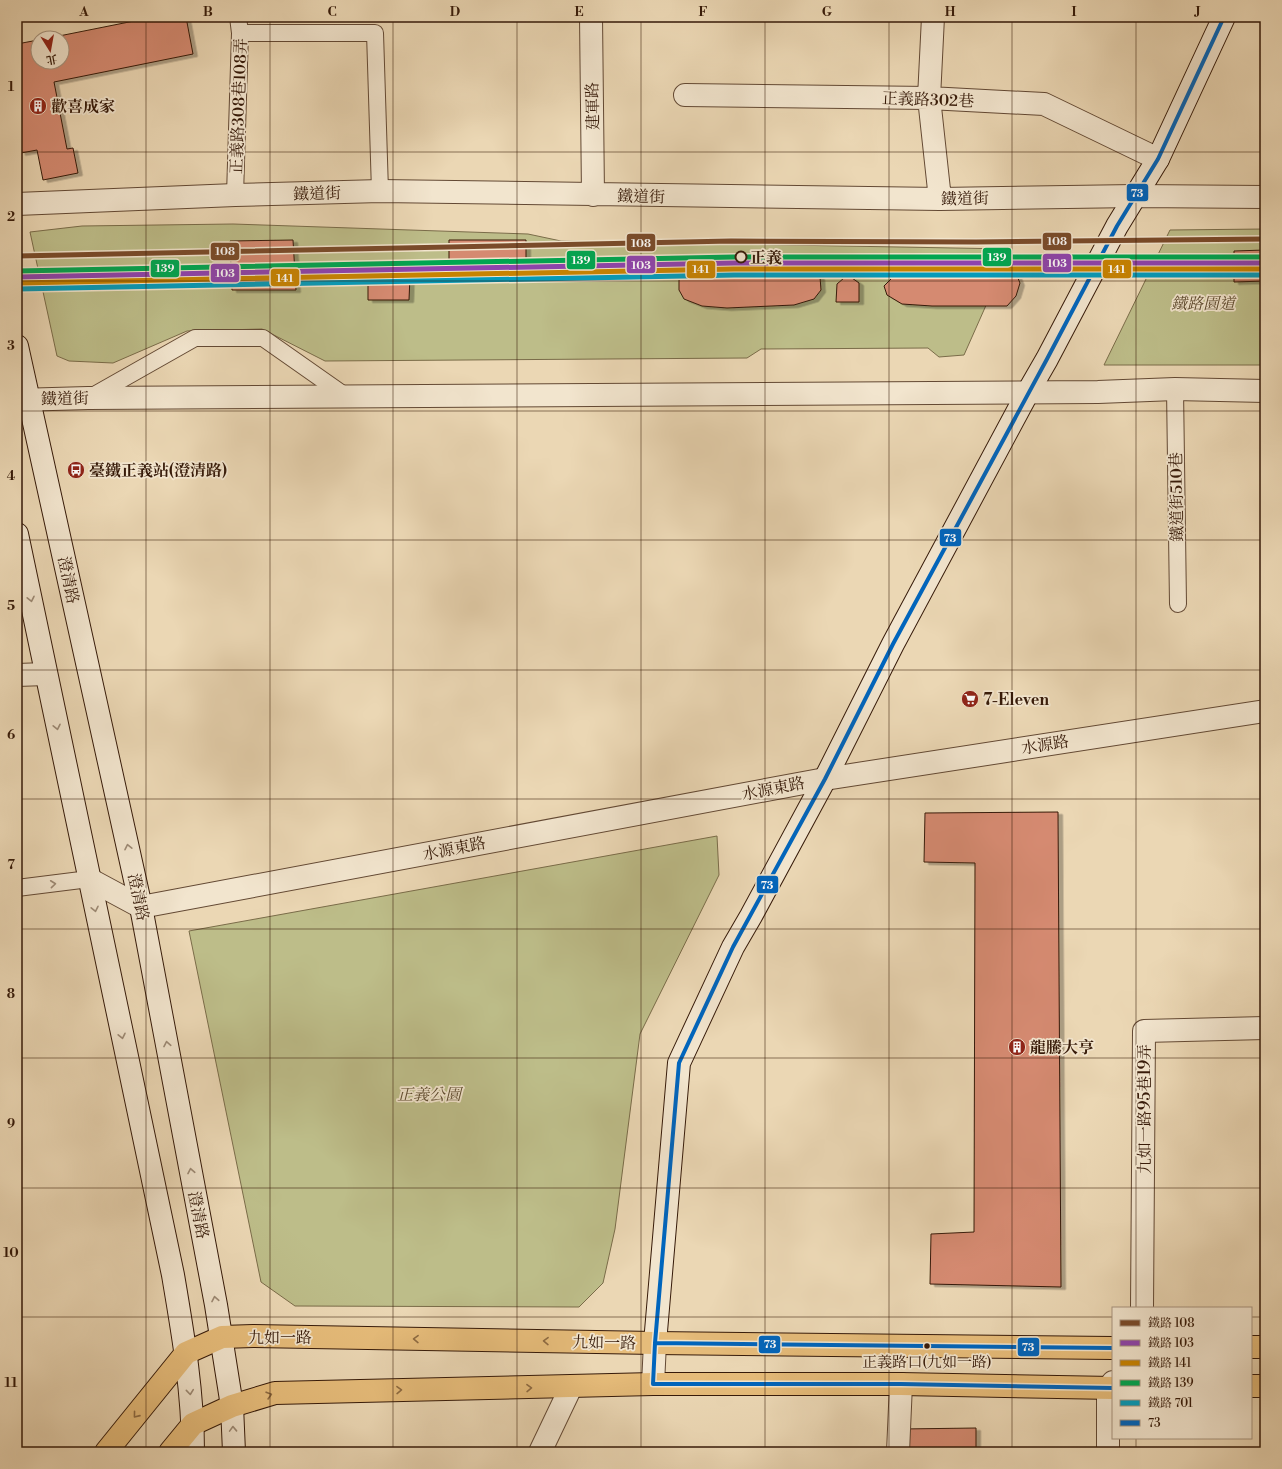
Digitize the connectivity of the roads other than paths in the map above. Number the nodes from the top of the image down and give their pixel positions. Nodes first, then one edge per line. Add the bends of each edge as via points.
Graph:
1 (591, 17) edge
2 (933, 17) edge
3 (1224, 17) edge
4 (239, 25) edge
5 (685, 95) dead end
6 (929, 98) junction
7 (1158, 159) junction
8 (380, 191) junction
9 (235, 195) junction
10 (593, 195) junction
11 (1135, 196) junction
12 (1265, 197) edge
13 (940, 199) junction
14 (17, 204) edge
15 (17, 346) edge
16 (1175, 389) junction
17 (1265, 391) edge
18 (1028, 392) junction
19 (347, 397) junction
20 (88, 398) junction
21 (23, 399) edge
22 (17, 534) edge
23 (1178, 604) dead end
24 (46, 674) junction
25 (17, 675) edge
26 (1265, 711) edge
27 (825, 778) junction
28 (89, 879) junction
29 (17, 888) edge
30 (141, 907) junction
31 (1265, 1028) edge
32 (1142, 1307) edge
33 (222, 1338) junction
34 (655, 1343) junction
35 (1252, 1347) edge
36 (1265, 1347) edge
37 (1112, 1348) edge
38 (186, 1353) junction
39 (653, 1384) junction
40 (900, 1384) junction
41 (1111, 1386) edge
42 (1252, 1386) edge
43 (1265, 1386) edge
44 (571, 1387) junction
45 (232, 1406) junction
46 (193, 1424) junction
47 (106, 1452) edge
48 (170, 1452) edge
49 (193, 1452) edge
50 (234, 1452) edge
51 (540, 1452) edge
52 (898, 1452) edge
53 (1108, 1452) edge

1 - 10 street, 建軍路
2 - 6 street
3 - 7 street
4 - 8 lane via 375,33
4 - 9 lane, 正義路308巷108弄
5 - 6 street, 正義路302巷
6 - 7 street, 正義路302巷 via 1044,104
6 - 13 street
7 - 11 street
8 - 9 street, 鐵道街
8 - 10 street, 鐵道街
9 - 14 street, 鐵道街
10 - 13 street, 鐵道街
11 - 12 street, 鐵道街
11 - 13 street, 鐵道街
11 - 18 street
15 - 21 street, 澄清路
16 - 17 street, 鐵道街
16 - 18 street, 鐵道街
16 - 23 lane, 鐵道街510巷
18 - 19 street, 鐵道街
18 - 27 street via 893,644
19 - 20 street, 鐵道街
19 - 20 lane via 263,338 195,338
20 - 21 street, 鐵道街
30 -> 21 street, 澄清路
22 -> 24 street
24 - 25 street
24 -> 28 street
26 - 27 street, 水源路
27 - 30 street, 水源東路
27 - 34 street via 733,947 679,1063
29 -> 28 lane
28 - 30 street
28 -> 38 street
33 -> 30 street, 澄清路
31 - 32 street, 九如一路95巷19弄 via 1144,1032
34 -> 33 main road, 九如一路 via 254,1336
33 - 38 main road, 九如一路
33 - 45 street, 澄清路
34 - 37 main road, 九如一路
34 - 39 street
35 - 36 main road
38 -> 46 street
38 -> 47 main road, 九如一路
39 - 40 main road
39 - 44 main road
40 - 41 main road
40 - 52 street
41 - 53 street
42 - 43 main road
45 -> 44 main road via 275,1393
44 - 51 street
45 - 46 main road
50 -> 45 street, 澄清路
46 - 48 main road
46 - 49 street

